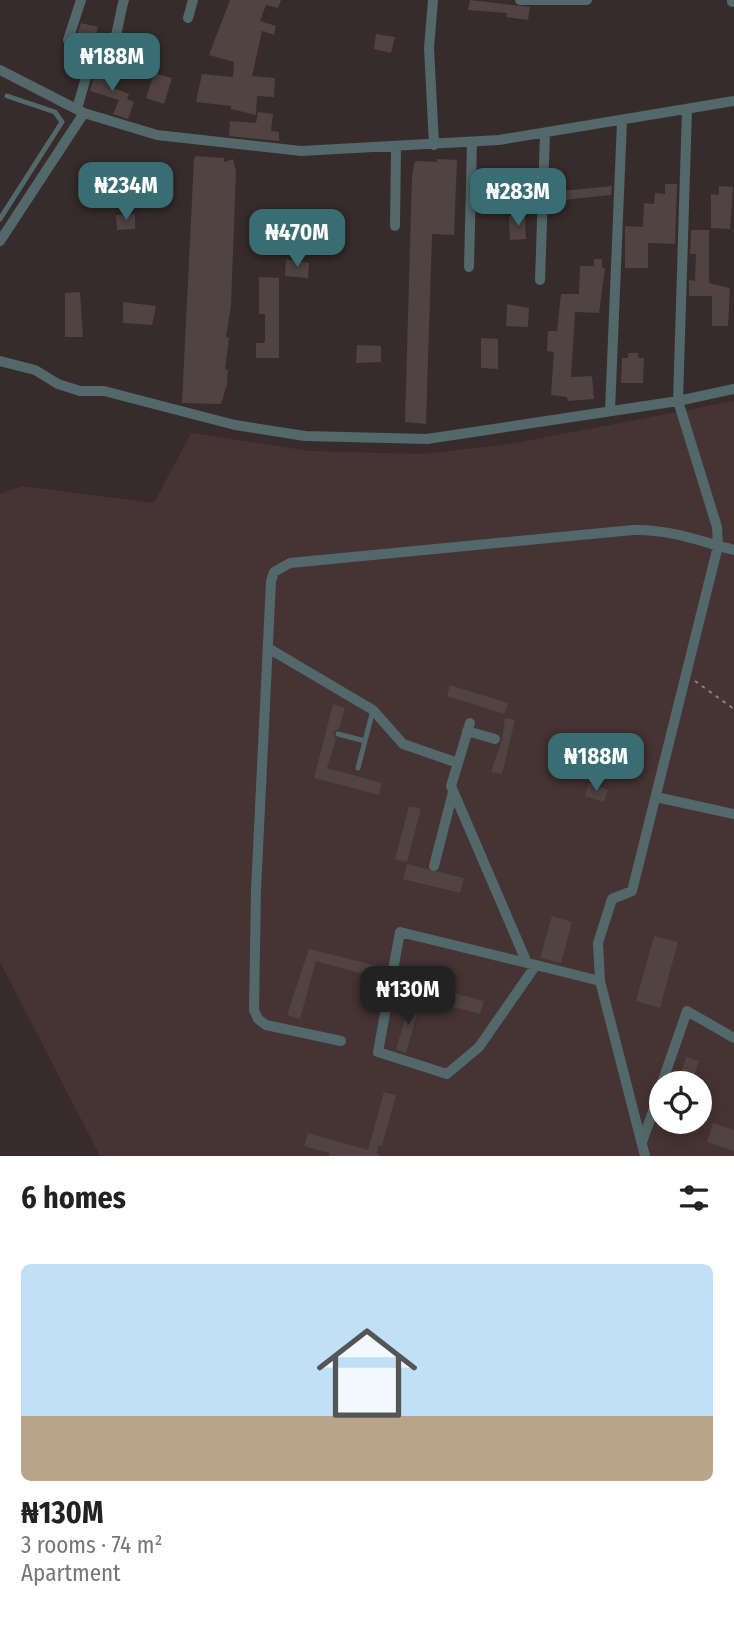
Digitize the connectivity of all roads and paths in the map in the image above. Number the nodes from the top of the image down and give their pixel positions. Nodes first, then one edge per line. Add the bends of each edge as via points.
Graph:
1 (81, 0) edge
2 (124, 0) edge
3 (192, 0) edge
4 (433, 0) edge
5 (520, 0) edge
6 (587, 0) edge
7 (564, 1) edge
8 (188, 18) dead end
9 (68, 40) dead end
10 (0, 70) edge
11 (7, 96) dead end
12 (734, 101) edge
13 (687, 109) junction
14 (80, 111) junction
15 (622, 121) junction
16 (545, 133) junction
17 (472, 142) junction
18 (434, 145) junction
19 (396, 147) junction
20 (0, 219) edge
21 (395, 226) dead end
22 (0, 241) edge
23 (469, 267) dead end
24 (540, 280) dead end
25 (0, 361) edge
26 (734, 389) edge
27 (678, 401) junction
28 (610, 411) junction
29 (718, 546) junction
30 (734, 551) edge
31 (268, 648) junction
32 (685, 677) junction
33 (734, 709) edge
34 (373, 710) junction
35 (338, 734) dead end
36 (495, 739) dead end
37 (365, 741) junction
38 (458, 762) junction
39 (358, 768) dead end
40 (453, 792) junction
41 (656, 797) junction
42 (734, 814) edge
43 (434, 866) dead end
44 (532, 964) junction
45 (600, 981) junction
46 (734, 1038) edge
47 (341, 1041) dead end
48 (667, 1071) edge
49 (649, 1123) edge
50 (642, 1143) junction
51 (645, 1156) edge

1 - 9 street
2 - 14 street via 113,47 90,63
3 - 8 street
4 - 18 street via 429,48
5 - 7 street
6 - 7 street
10 - 14 street
11 - 20 lane via 55,112 62,122
12 - 13 street
13 - 15 street
13 - 27 street
14 - 19 street via 158,135 301,151
14 - 22 street
15 - 16 street
15 - 28 street
16 - 17 street
16 - 24 street
17 - 18 street
17 - 23 street
18 - 19 street
19 - 21 street
25 - 28 street via 36,370 80,391 104,391 235,425 305,436 427,439
26 - 27 street
27 - 28 street
27 - 29 street via 717,527
29 - 30 street
29 - 31 street via 656,529 286,564 271,581
29 - 32 street
31 - 34 street
31 - 47 street via 254,1010 266,1024
32 - 33 path
32 - 41 street
34 - 37 lane
34 - 38 street via 403,744
35 - 37 lane
36 - 38 street via 468,727
37 - 39 lane
38 - 40 street
40 - 43 street
40 - 44 street
41 - 42 street
41 - 45 street via 632,891 612,899 598,943
44 - 44 street via 479,1046 447,1074 378,1052 400,932
44 - 45 street
45 - 50 street
46 - 48 street via 687,1011
49 - 50 street
50 - 51 street

